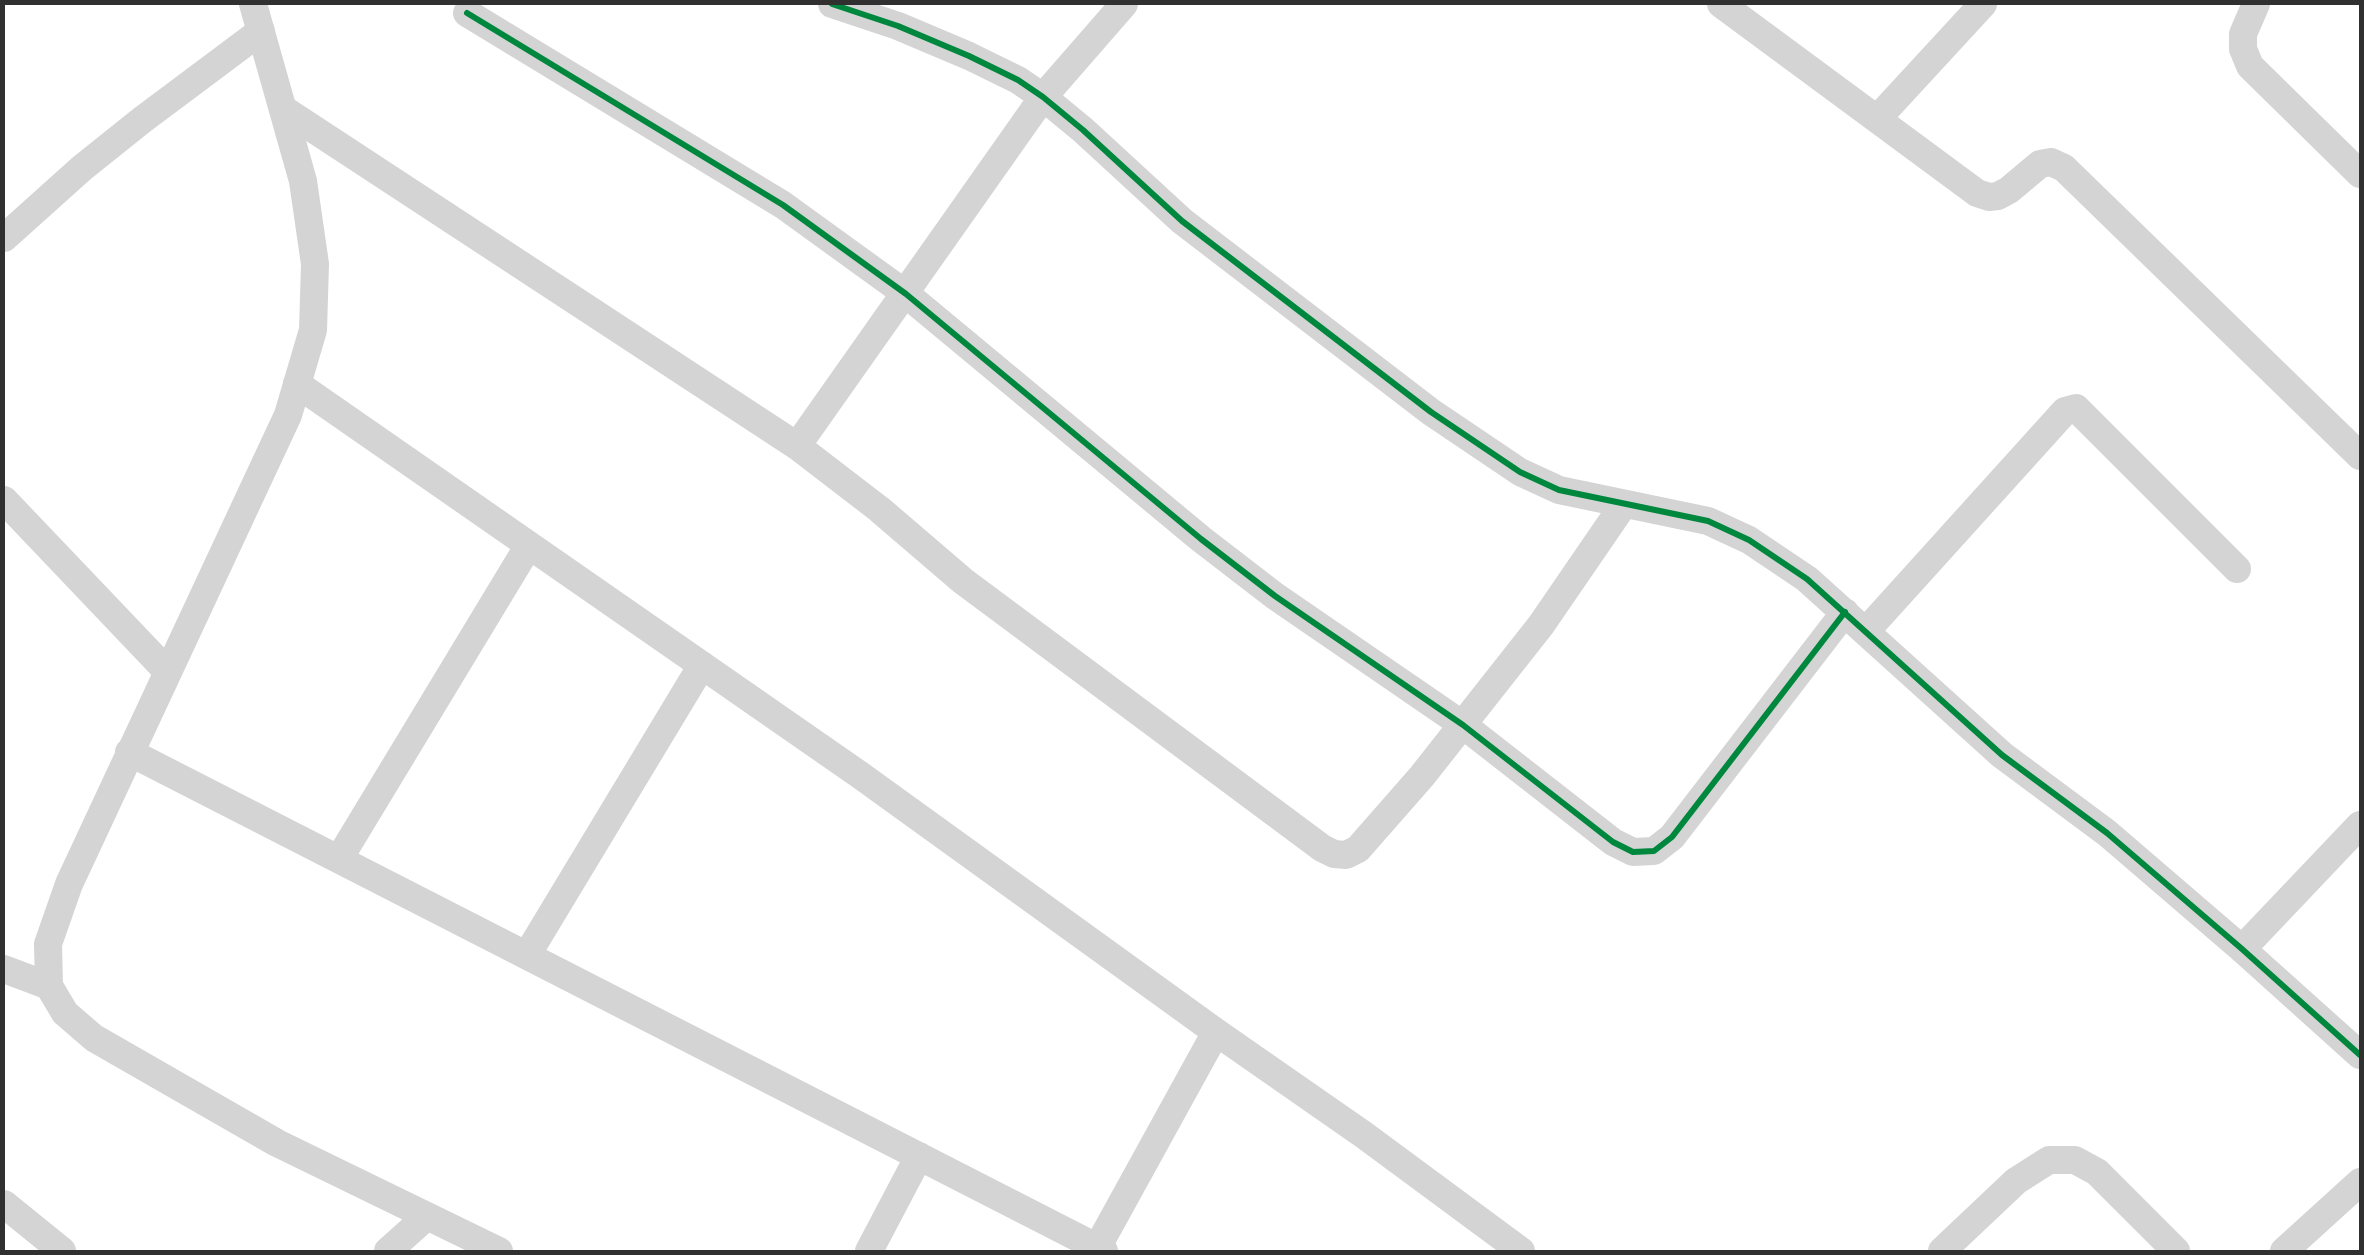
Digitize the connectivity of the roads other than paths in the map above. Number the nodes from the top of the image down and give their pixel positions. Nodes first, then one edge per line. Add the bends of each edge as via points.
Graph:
1 (253, 4) edge
2 (832, 4) edge
3 (1124, 4) edge
4 (1721, 4) edge
5 (1983, 4) edge
6 (2256, 4) edge
7 (467, 14) dead end
8 (261, 31) junction
9 (1043, 97) junction
10 (283, 108) junction
11 (1877, 119) junction
12 (2360, 174) edge
13 (4, 238) edge
14 (906, 294) junction
15 (297, 384) junction
16 (797, 446) junction
17 (2360, 456) edge
18 (4, 500) edge
19 (1624, 504) junction
20 (529, 544) junction
21 (2237, 569) dead end
22 (1845, 612) junction
23 (1866, 631) junction
24 (702, 665) junction
25 (167, 671) junction
26 (1463, 724) junction
27 (129, 752) junction
28 (2360, 825) edge
29 (339, 859) junction
30 (2242, 949) junction
31 (527, 955) junction
32 (4, 969) edge
33 (49, 986) junction
34 (1216, 1032) junction
35 (2360, 1055) edge
36 (919, 1156) junction
37 (2360, 1182) edge
38 (4, 1204) edge
39 (426, 1217) junction
40 (2299, 1246) edge
41 (1100, 1250) edge
42 (62, 1251) edge
43 (388, 1251) edge
44 (500, 1251) edge
45 (869, 1251) edge
46 (1521, 1251) edge
47 (1942, 1251) edge
48 (2176, 1251) edge

1 - 8 street
2 - 9 street via 898,26 969,56 1018,80
3 - 9 street
4 - 11 street
5 - 11 street
6 - 12 street via 2243,34 2243,49 2250,66
7 - 14 street via 783,205
8 - 10 street
8 - 13 street via 142,120
9 - 14 street
9 - 19 street via 1182,221 1431,412 1520,472 1559,490
10 - 15 street via 303,181 315,264 313,330
10 - 16 street
11 - 17 street via 1977,193 1989,197 2009,190 2040,164 2051,162 2064,168
14 - 16 street
14 - 26 street via 1260,585
15 - 20 street
15 - 25 street via 288,415
16 - 26 street via 879,509 963,581 1334,854 1346,856 1358,849
18 - 25 street
19 - 22 street via 1708,521 1749,540 1807,579
19 - 26 street via 1541,625
20 - 24 street
20 - 29 street
21 - 23 street via 2076,408 2065,411
22 - 23 street
22 - 26 street via 1672,837 1654,851 1633,852 1613,842
23 - 30 street via 2002,755 2107,833
24 - 31 street
24 - 34 street
25 - 27 street
27 - 29 street
27 - 33 street via 63,901 48,944
28 - 30 street
29 - 31 street
30 - 35 street
31 - 36 street
32 - 33 street
33 - 39 street via 65,1013 94,1038 277,1142
34 - 41 street
34 - 46 street via 1364,1135
36 - 41 street
36 - 45 street
37 - 40 street
38 - 42 street
39 - 43 street
39 - 44 street
47 - 48 street via 2016,1181 2049,1160 2074,1160 2097,1172

